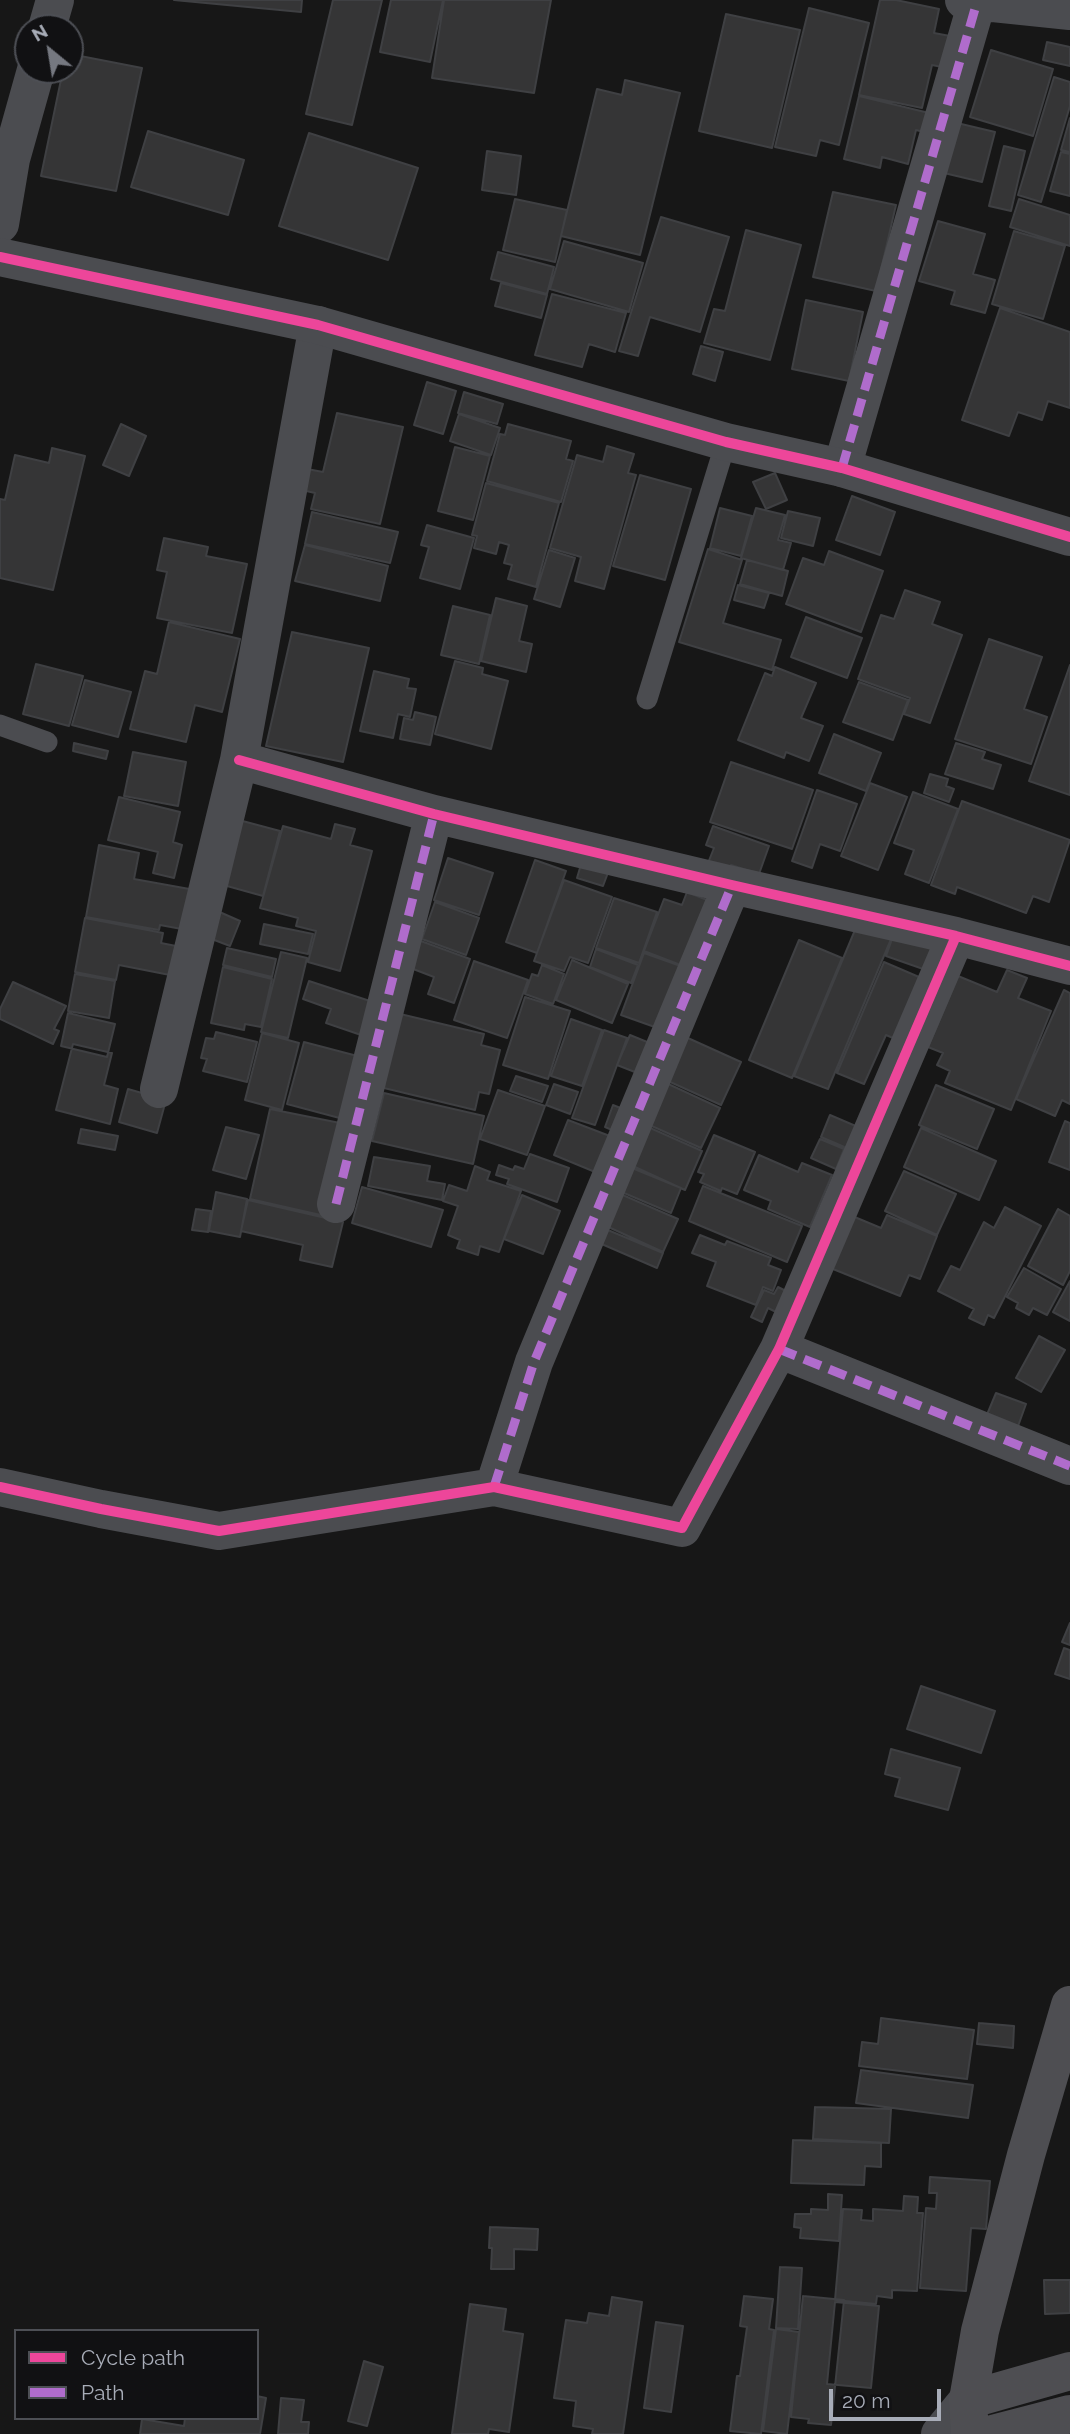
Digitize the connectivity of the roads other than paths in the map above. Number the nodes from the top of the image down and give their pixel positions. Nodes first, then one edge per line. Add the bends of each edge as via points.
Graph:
1 (970, 1) edge
2 (1070, 11) edge
3 (32, 84) edge
4 (0, 224) edge
5 (0, 257) edge
6 (318, 326) junction
7 (726, 442) junction
8 (842, 468) junction
9 (1070, 537) edge
10 (647, 699) dead end
11 (0, 725) edge
12 (47, 742) dead end
13 (240, 760) junction
14 (434, 814) junction
15 (732, 885) junction
16 (956, 936) junction
17 (1070, 966) edge
18 (159, 1089) dead end
19 (336, 1204) dead end
20 (779, 1349) junction
21 (1070, 1466) edge
22 (0, 1487) edge
23 (494, 1487) junction
24 (1070, 2005) edge
25 (1070, 2371) edge
26 (1070, 2414) edge
27 (969, 2417) edge
28 (940, 2434) edge
29 (993, 2434) edge

1 - 2 street
1 - 8 street
3 - 4 street via 11,159
5 - 6 street
6 - 7 street
6 - 13 street
7 - 8 street
7 - 10 lane
8 - 9 street
11 - 12 lane
13 - 14 street
13 - 18 street
14 - 15 street
14 - 19 street
15 - 16 street
15 - 23 street via 534,1362
16 - 17 street
16 - 20 street
20 - 21 street
20 - 23 street via 682,1528
22 - 23 street via 219,1531
24 - 27 highway via 981,2331
25 - 27 highway
26 - 29 highway
27 - 28 street

